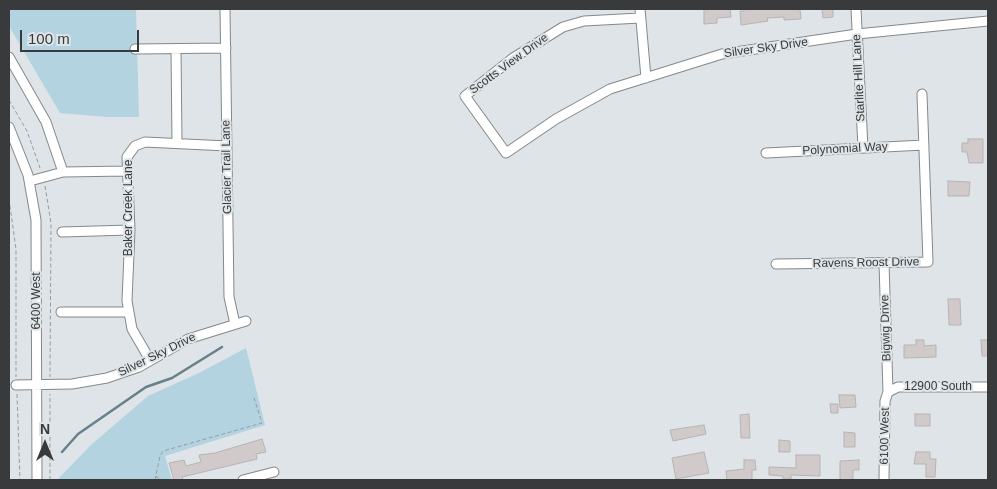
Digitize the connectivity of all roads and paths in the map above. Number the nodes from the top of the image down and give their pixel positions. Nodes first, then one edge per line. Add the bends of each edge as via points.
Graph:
1 (226, 9) edge
2 (856, 9) edge
3 (640, 13) edge
4 (988, 21) edge
5 (857, 34) junction
6 (226, 48) junction
7 (135, 49) dead end
8 (176, 49) junction
9 (9, 57) edge
10 (646, 78) junction
11 (922, 94) dead end
12 (9, 127) edge
13 (177, 143) junction
14 (924, 145) junction
15 (227, 146) junction
16 (863, 148) junction
17 (766, 152) dead end
18 (506, 153) joint
19 (127, 171) junction
20 (63, 172) junction
21 (30, 181) junction
22 (9, 200) edge
23 (130, 230) junction
24 (62, 232) dead end
25 (884, 263) junction
26 (776, 264) dead end
27 (61, 312) dead end
28 (129, 312) junction
29 (246, 321) dead end
30 (235, 324) junction
31 (150, 360) junction
32 (16, 385) junction
33 (38, 385) junction
34 (988, 387) edge
35 (888, 392) junction
36 (254, 398) dead end
37 (274, 472) dead end
38 (156, 476) junction
39 (20, 480) edge
40 (37, 480) edge
41 (155, 480) edge
42 (160, 480) edge
43 (243, 480) edge
44 (884, 480) edge

1 - 6 street, Glacier Trail Lane
2 - 5 street, Starlite Hill Lane
3 - 10 street
3 - 18 street, Scotts View Drive via 584,21 563,28 513,58 465,96
4 - 5 street, Silver Sky Drive
5 - 10 street, Silver Sky Drive via 722,54
5 - 16 street, Starlite Hill Lane
6 - 8 street
6 - 15 street, Glacier Trail Lane
7 - 8 street
8 - 13 street
9 - 20 street via 46,122
10 - 18 street, Silver Sky Drive via 610,89 556,119
11 - 14 street
12 - 21 street, 6400 West
13 - 15 street, Baker Creek Lane
13 - 19 street, Baker Creek Lane via 145,142 135,146 128,157
14 - 16 street, Polynomial Way
14 - 25 street, Ravens Roost Drive via 928,262
15 - 30 street, Glacier Trail Lane via 229,297
16 - 17 street, Polynomial Way
19 - 20 street
19 - 23 street, Baker Creek Lane
20 - 21 street
21 - 33 street, 6400 West via 37,235
22 - 32 path via 16,249
23 - 24 street
23 - 28 street, Baker Creek Lane
25 - 26 street, Ravens Roost Drive
25 - 35 street, Bigwig Drive
27 - 28 street
28 - 31 street, Baker Creek Lane via 132,329
29 - 30 street, Silver Sky Drive
30 - 31 street, Silver Sky Drive via 188,339
31 - 33 street, Silver Sky Drive via 127,372 100,380
32 - 33 street, Silver Sky Drive
32 - 39 path
33 - 40 street, 6400 West
34 - 35 street, 12900 South via 898,387
35 - 44 street, 6100 West via 885,401
36 - 38 path via 262,423 163,451
37 - 43 street
38 - 41 path
38 - 42 path

